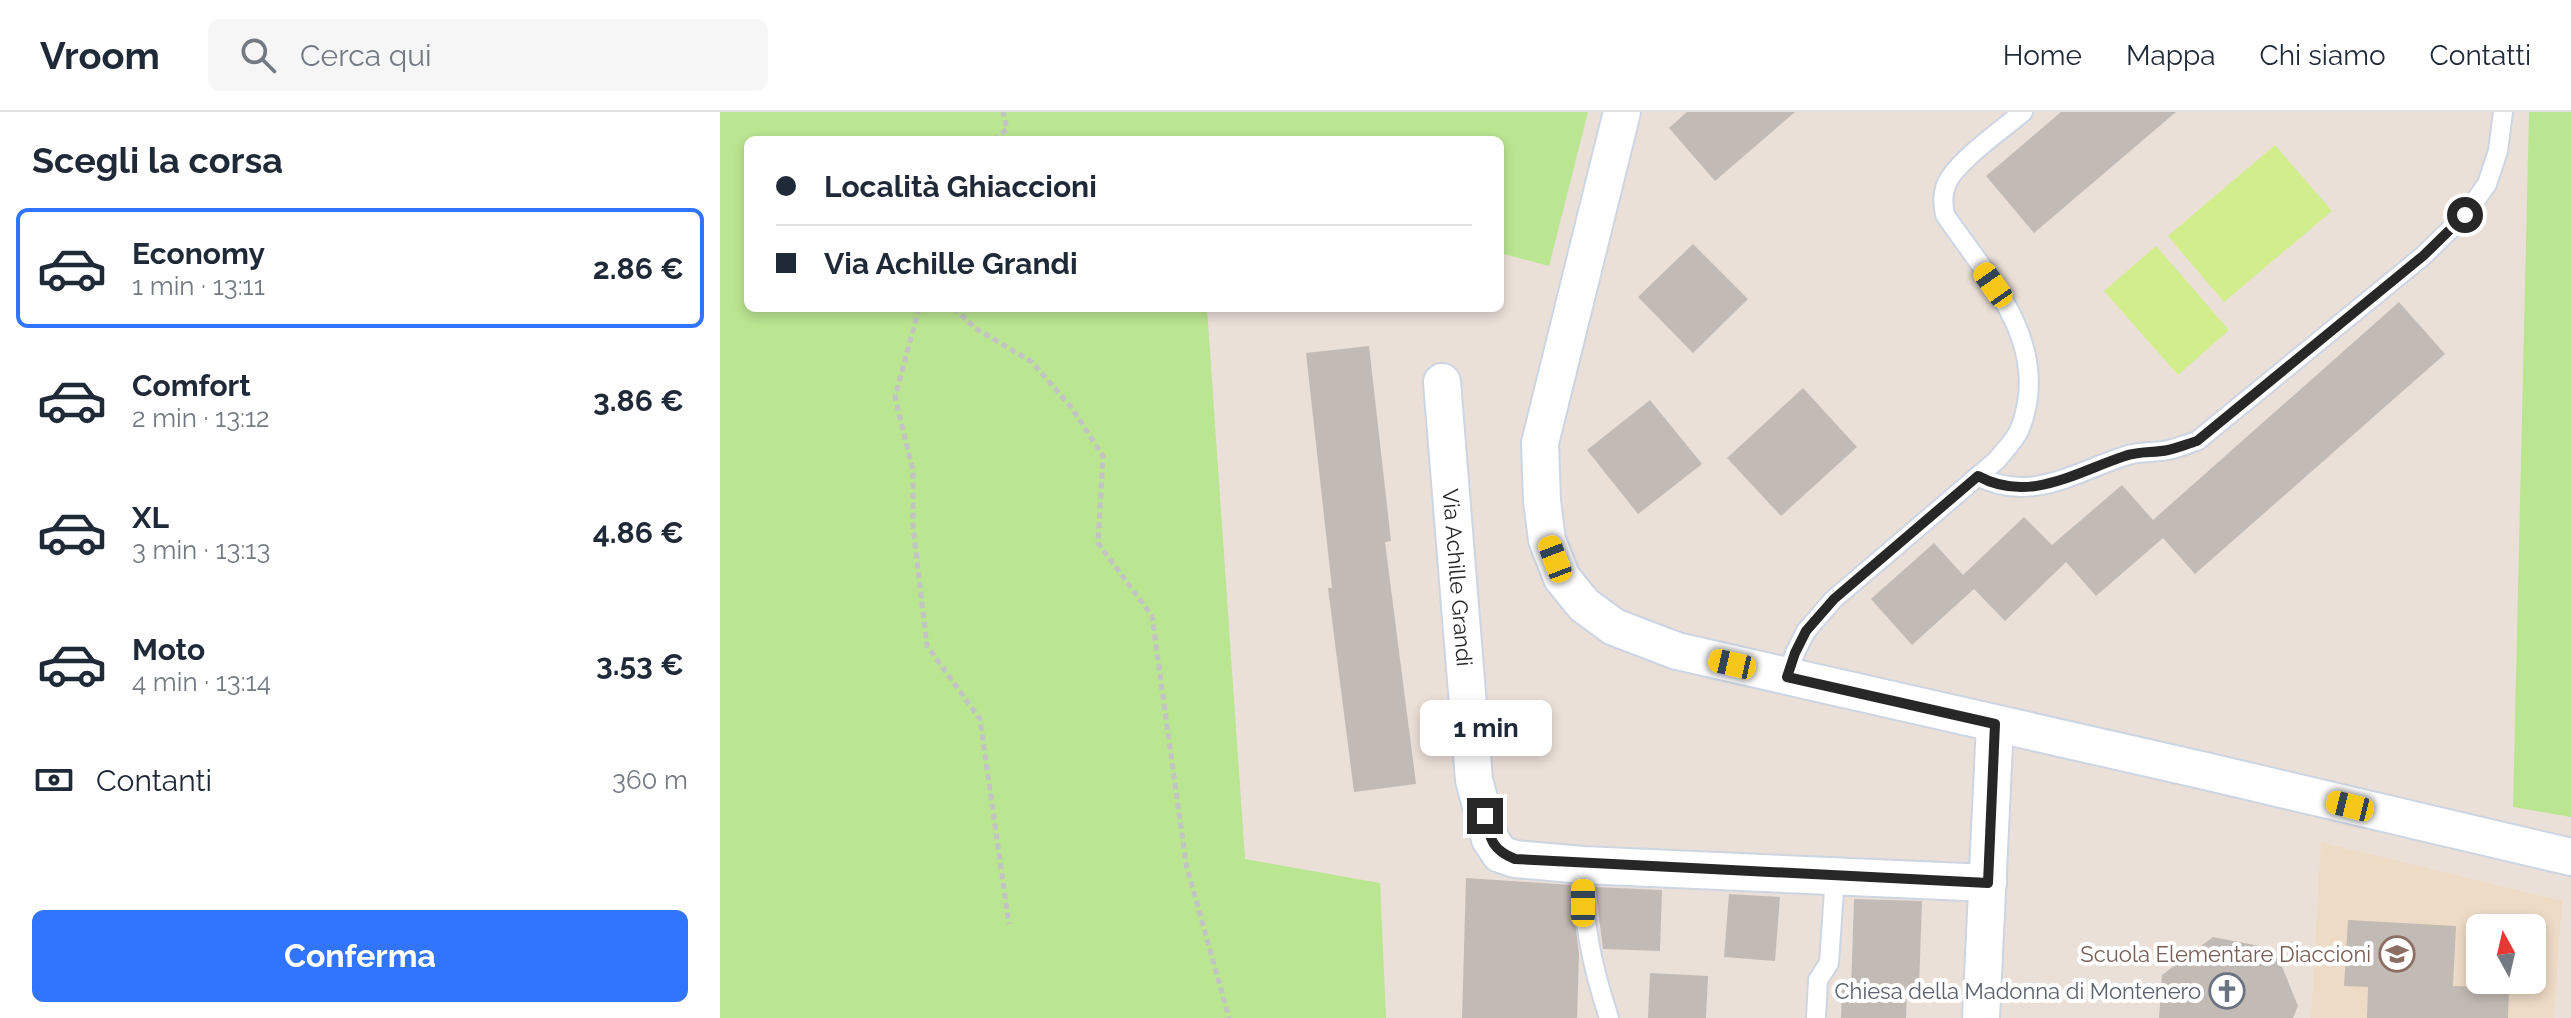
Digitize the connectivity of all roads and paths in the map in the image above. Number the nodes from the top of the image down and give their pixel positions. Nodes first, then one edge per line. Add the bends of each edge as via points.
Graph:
1 (1003, 112) edge
2 (1622, 112) edge
3 (2023, 112) edge
4 (2503, 112) edge
5 (999, 136) edge
6 (918, 312) edge
7 (958, 312) edge
8 (1442, 382) dead end
9 (1978, 476) junction
10 (1787, 677) junction
11 (1995, 724) junction
12 (2571, 857) edge
13 (1583, 865) junction
14 (1835, 876) junction
15 (1988, 883) junction
16 (1009, 924) dead end
17 (1229, 1018) edge
18 (1609, 1018) edge
19 (1816, 1018) edge
20 (1981, 1018) edge

1 - 5 path via 1007,129
2 - 10 street via 1540,443 1547,540 1562,578 1584,605 1614,627 1677,651
3 - 9 lane via 1957,169 1942,202 1945,215 2010,308 2025,342 2030,375 2018,434
4 - 9 lane via 2487,184 2465,215 2423,256 2197,441 2127,455 2041,486 2012,488
6 - 16 path via 895,397 913,471 913,527 927,646 980,719
7 - 17 path via 1032,362 1103,456 1098,543 1152,616 1186,864
8 - 13 street, Via Achille Grandi via 1474,780 1490,839 1500,854 1515,859
9 - 10 lane via 1834,599 1806,631
10 - 11 street
11 - 12 street
11 - 15 street
13 - 14 street, Via Achille Grandi
13 - 18 lane via 1585,931
14 - 15 street, Via Achille Grandi
14 - 19 lane via 1829,963 1818,980
15 - 20 street

